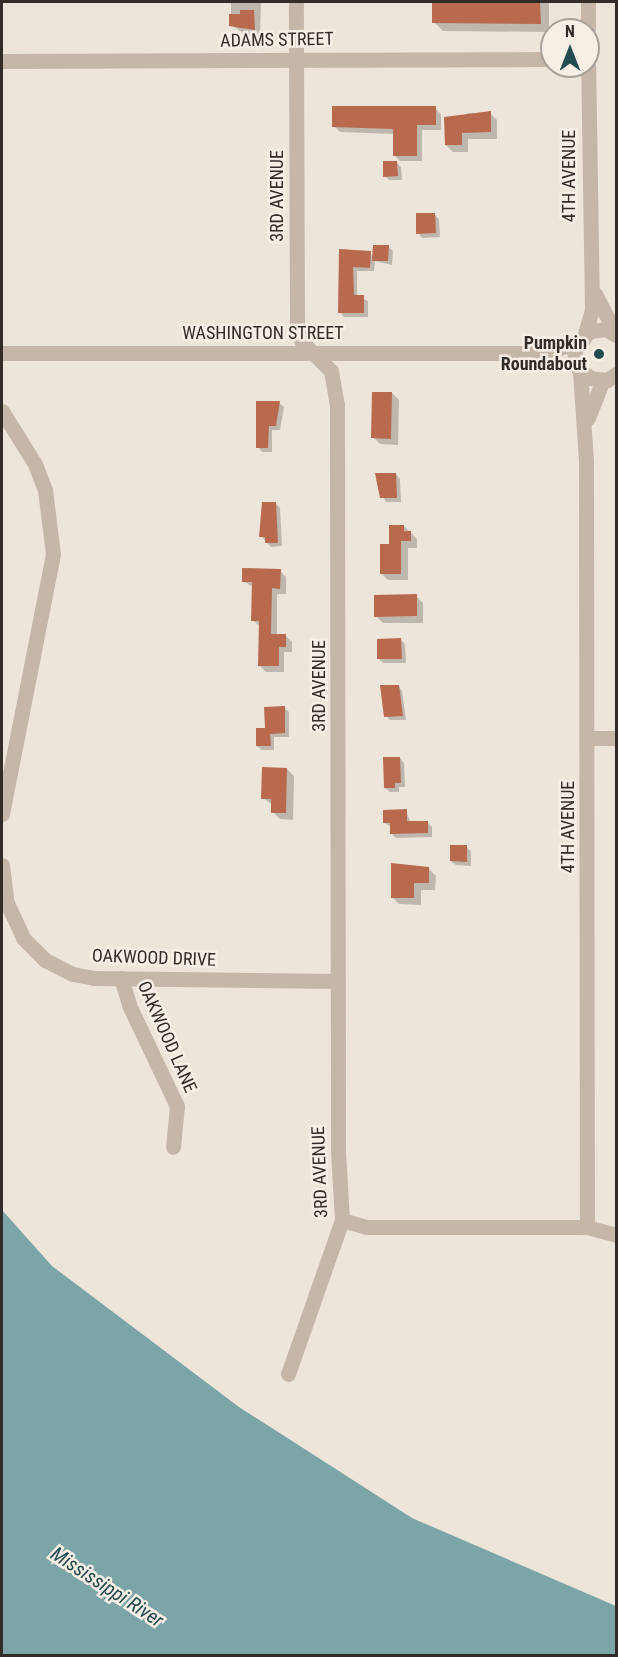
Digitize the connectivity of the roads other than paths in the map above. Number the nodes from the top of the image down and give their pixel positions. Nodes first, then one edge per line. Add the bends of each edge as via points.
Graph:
1 (296, 2) edge
2 (588, 2) edge
3 (588, 18) edge
4 (296, 59) junction
5 (540, 59) edge
6 (2, 61) edge
7 (588, 78) edge
8 (591, 285) junction
9 (616, 335) edge
10 (582, 337) junction
11 (2, 353) edge
12 (313, 353) junction
13 (525, 353) junction
14 (579, 369) junction
15 (611, 377) edge
16 (2, 411) edge
17 (585, 427) junction
18 (587, 738) junction
19 (616, 738) edge
20 (2, 814) edge
21 (2, 865) edge
22 (121, 978) junction
23 (337, 981) junction
24 (173, 1147) dead end
25 (342, 1220) junction
26 (586, 1227) junction
27 (616, 1235) edge
28 (288, 1374) dead end

1 - 4 street, 3RD AVENUE
2 - 3 street
4 - 5 street, ADAMS STREET
4 - 6 street, ADAMS STREET
4 - 12 street, 3RD AVENUE via 297,328
7 - 8 street, 4TH AVENUE
8 - 9 street, 4TH AVENUE
8 - 10 street, 4TH AVENUE via 590,324
9 - 10 street via 597,329
10 - 13 street, WASHINGTON STREET via 557,349
10 - 14 street via 574,351
11 - 12 street, WASHINGTON STREET
12 - 13 street, WASHINGTON STREET
12 - 23 street, 3RD AVENUE via 331,371 337,405
13 - 14 street, WASHINGTON STREET
14 - 15 street via 590,378
14 - 17 street, 4TH AVENUE
15 - 17 street, 4TH AVENUE
16 - 20 street via 35,464 45,490 53,554
17 - 18 street, 4TH AVENUE
18 - 19 street
18 - 26 street, 4TH AVENUE
21 - 22 street, OAKWOOD DRIVE via 13,919 32,949 73,974
22 - 23 street, OAKWOOD DRIVE
22 - 24 street, OAKWOOD LANE via 129,1005 177,1106
23 - 25 street, 3RD AVENUE via 338,1196
25 - 26 street via 366,1227
25 - 28 street, 3RD AVENUE
26 - 27 street

